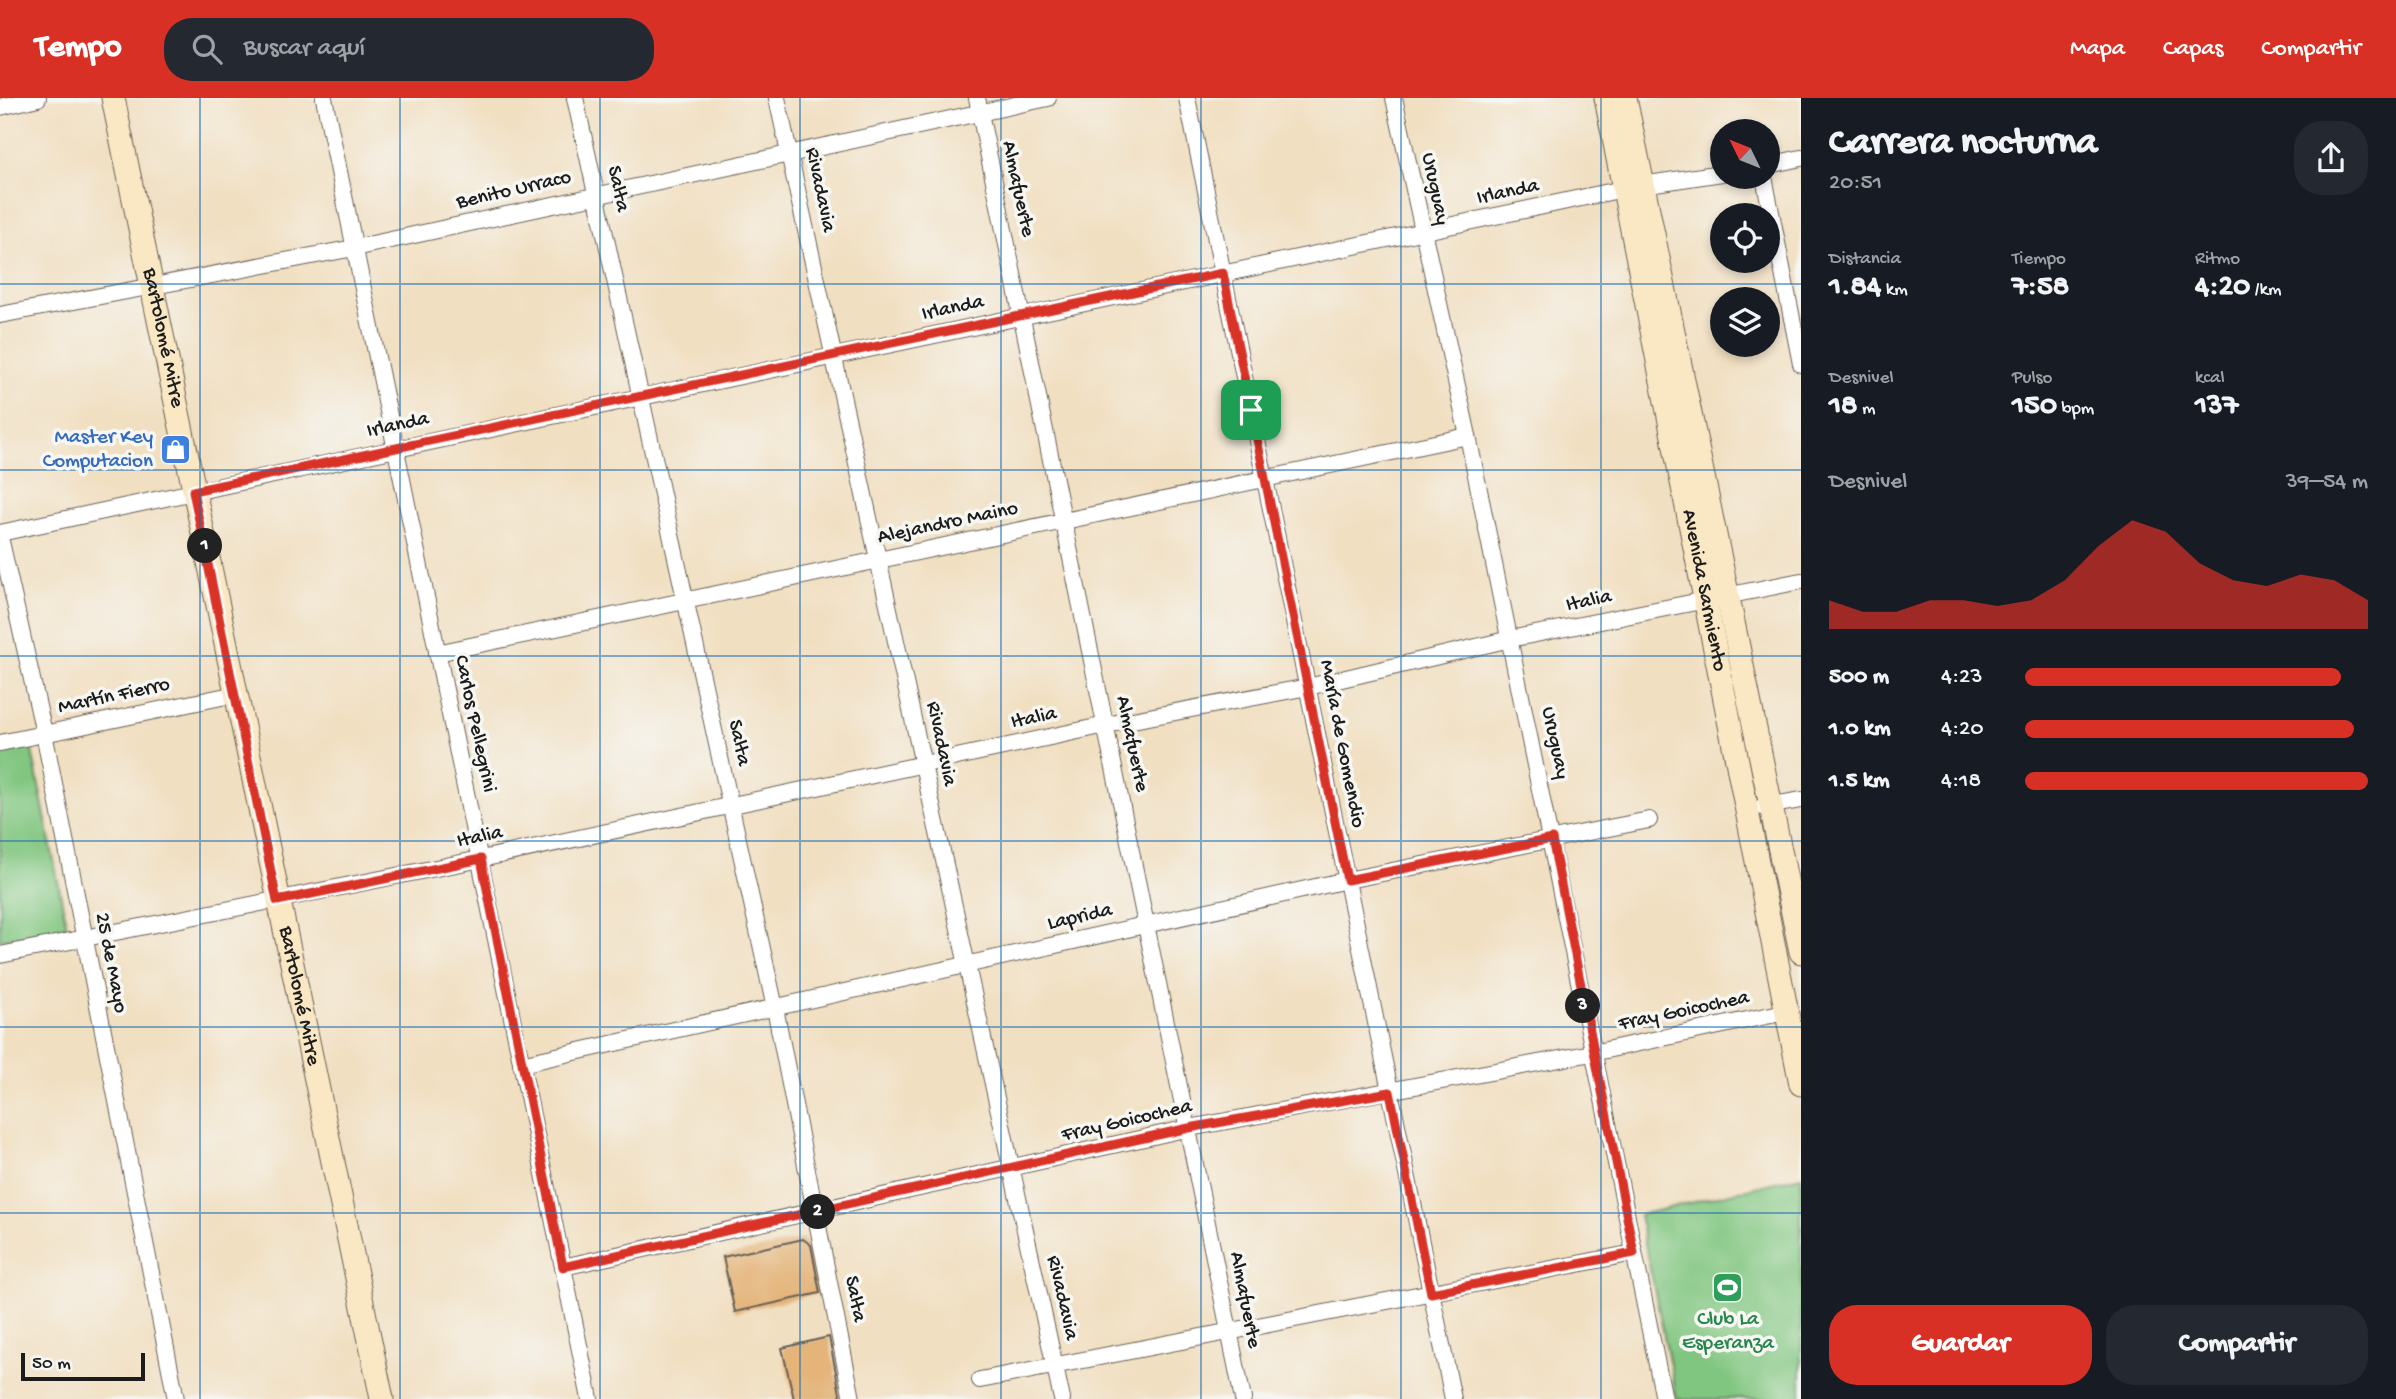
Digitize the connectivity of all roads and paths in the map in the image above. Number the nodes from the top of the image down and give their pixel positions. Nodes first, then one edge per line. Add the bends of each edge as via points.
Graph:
1 (38, 98) edge
2 (113, 98) edge
3 (324, 98) edge
4 (575, 98) edge
5 (777, 98) edge
6 (1048, 98) edge
7 (1187, 98) edge
8 (1394, 98) edge
9 (1606, 98) edge
10 (1625, 98) edge
11 (978, 105) edge
12 (0, 107) edge
13 (790, 154) junction
14 (1801, 158) edge
15 (1780, 162) edge
16 (1710, 175) edge
17 (1633, 187) junction
18 (1766, 189) edge
19 (596, 194) junction
20 (1422, 233) junction
21 (354, 248) junction
22 (1223, 273) junction
23 (152, 284) junction
24 (0, 315) edge
25 (1022, 316) junction
26 (834, 355) junction
27 (1801, 364) edge
28 (640, 396) junction
29 (1468, 436) junction
30 (395, 448) junction
31 (1265, 479) junction
32 (193, 491) junction
33 (1064, 521) junction
34 (0, 535) edge
35 (878, 560) junction
36 (1801, 581) edge
37 (1730, 595) junction
38 (1706, 599) junction
39 (685, 601) junction
40 (1510, 639) junction
41 (437, 653) junction
42 (1308, 687) junction
43 (236, 694) junction
44 (1106, 725) junction
45 (44, 733) junction
46 (0, 743) edge
47 (923, 764) junction
48 (1801, 800) edge
49 (730, 805) junction
50 (1773, 805) junction
51 (1745, 809) junction
52 (1649, 820) dead end
53 (1552, 839) junction
54 (481, 859) junction
55 (1347, 880) junction
56 (277, 901) junction
57 (1147, 925) junction
58 (84, 938) junction
59 (1801, 952) edge
60 (0, 955) edge
61 (967, 965) junction
62 (775, 1008) junction
63 (1785, 1012) junction
64 (1592, 1053) junction
65 (521, 1064) junction
66 (1801, 1084) edge
67 (1390, 1092) junction
68 (1189, 1128) junction
69 (1010, 1170) junction
70 (816, 1212) junction
71 (1634, 1253) junction
72 (563, 1267) junction
73 (1431, 1293) junction
74 (1229, 1333) junction
75 (1055, 1365) junction
76 (980, 1380) dead end
77 (176, 1399) edge
78 (382, 1399) edge
79 (590, 1399) edge
80 (852, 1399) edge
81 (1062, 1399) edge
82 (1243, 1399) edge
83 (1453, 1399) edge
84 (1664, 1399) edge

1 - 12 street
2 - 23 main road, Bartolomé Mitre
3 - 21 street, Carlos Pellegrini
4 - 19 street, Salta
5 - 13 street, Rivadavia
6 - 11 street, Benito Urraco
7 - 22 street, María de Gomendio
8 - 20 street, Uruguay
9 - 17 main road, Avenida Sarmiento
10 - 17 main road, Avenida Sarmiento
11 - 13 street, Benito Urraco
11 - 25 street, Almafuerte
13 - 19 street, Benito Urraco
13 - 26 street, Rivadavia
14 - 15 street
16 - 17 street, Irlanda
17 - 20 street, Irlanda
17 - 37 main road, Avenida Sarmiento
17 - 38 main road, Avenida Sarmiento
18 - 27 street
19 - 21 street, Benito Urraco
19 - 28 street, Salta
20 - 22 street, Irlanda
20 - 29 street, Uruguay
21 - 23 street, Benito Urraco
21 - 30 street, Carlos Pellegrini
22 - 25 street, Irlanda
22 - 31 street, María de Gomendio
23 - 24 street, Benito Urraco
23 - 32 main road, Bartolomé Mitre
25 - 26 street, Irlanda
25 - 33 street, Almafuerte
26 - 28 street, Irlanda
26 - 35 street, Rivadavia
28 - 30 street, Irlanda
28 - 39 street, Salta
29 - 31 street, Alejandro Maino
29 - 40 street, Uruguay
30 - 32 street, Irlanda
30 - 41 street, Carlos Pellegrini
31 - 33 street, Alejandro Maino
31 - 42 street, María de Gomendio
32 - 34 street, Irlanda
32 - 43 main road, Bartolomé Mitre
33 - 35 street, Alejandro Maino
33 - 44 street, Almafuerte
34 - 45 street, 25 de Mayo
35 - 39 street, Alejandro Maino
35 - 47 street, Rivadavia
36 - 37 street, Italia
37 - 38 street, Italia
37 - 50 main road, Avenida Sarmiento
38 - 40 street, Italia
38 - 51 main road, Avenida Sarmiento
39 - 41 street, Alejandro Maino
39 - 49 street, Salta
40 - 42 street, Italia
40 - 53 street, Uruguay
41 - 54 street, Carlos Pellegrini
42 - 44 street, Italia
42 - 55 street, María de Gomendio
43 - 45 street, Martín Fierro
43 - 56 main road, Bartolomé Mitre
44 - 47 street, Italia
44 - 57 street, Almafuerte
45 - 46 street, Martín Fierro
45 - 58 street, 25 de Mayo
47 - 49 street, Italia
47 - 61 street, Rivadavia
48 - 50 street
49 - 54 street, Italia
49 - 62 street, Salta
50 - 51 street
50 - 59 main road, Avenida Sarmiento
51 - 63 main road, Avenida Sarmiento
52 - 53 street, Laprida
53 - 55 street, Laprida
53 - 64 street, Uruguay
54 - 56 street, Italia
54 - 65 street, Carlos Pellegrini
55 - 57 street, Laprida
55 - 67 street, María de Gomendio
56 - 58 street, Italia
56 - 78 main road, Bartolomé Mitre
57 - 61 street, Laprida
57 - 68 street, Almafuerte
58 - 60 street, Italia
58 - 77 street, 25 de Mayo
61 - 62 street, Laprida
61 - 69 street, Rivadavia
62 - 65 street, Laprida
62 - 70 street, Salta
63 - 64 street, Fray Goicochea
63 - 66 main road, Avenida Sarmiento
64 - 67 street, Fray Goicochea
64 - 71 street, Uruguay
65 - 72 street, Carlos Pellegrini
67 - 68 street, Fray Goicochea
67 - 73 street, María de Gomendio
68 - 69 street, Fray Goicochea
68 - 74 street, Almafuerte
69 - 70 street, Fray Goicochea
69 - 75 street, Rivadavia
70 - 72 street, Fray Goicochea
70 - 80 street, Salta
71 - 73 street
71 - 84 street, Uruguay
72 - 79 street, Carlos Pellegrini
73 - 74 street
73 - 83 street, María de Gomendio
74 - 75 street
74 - 82 street, Almafuerte
75 - 76 street
75 - 81 street, Rivadavia

